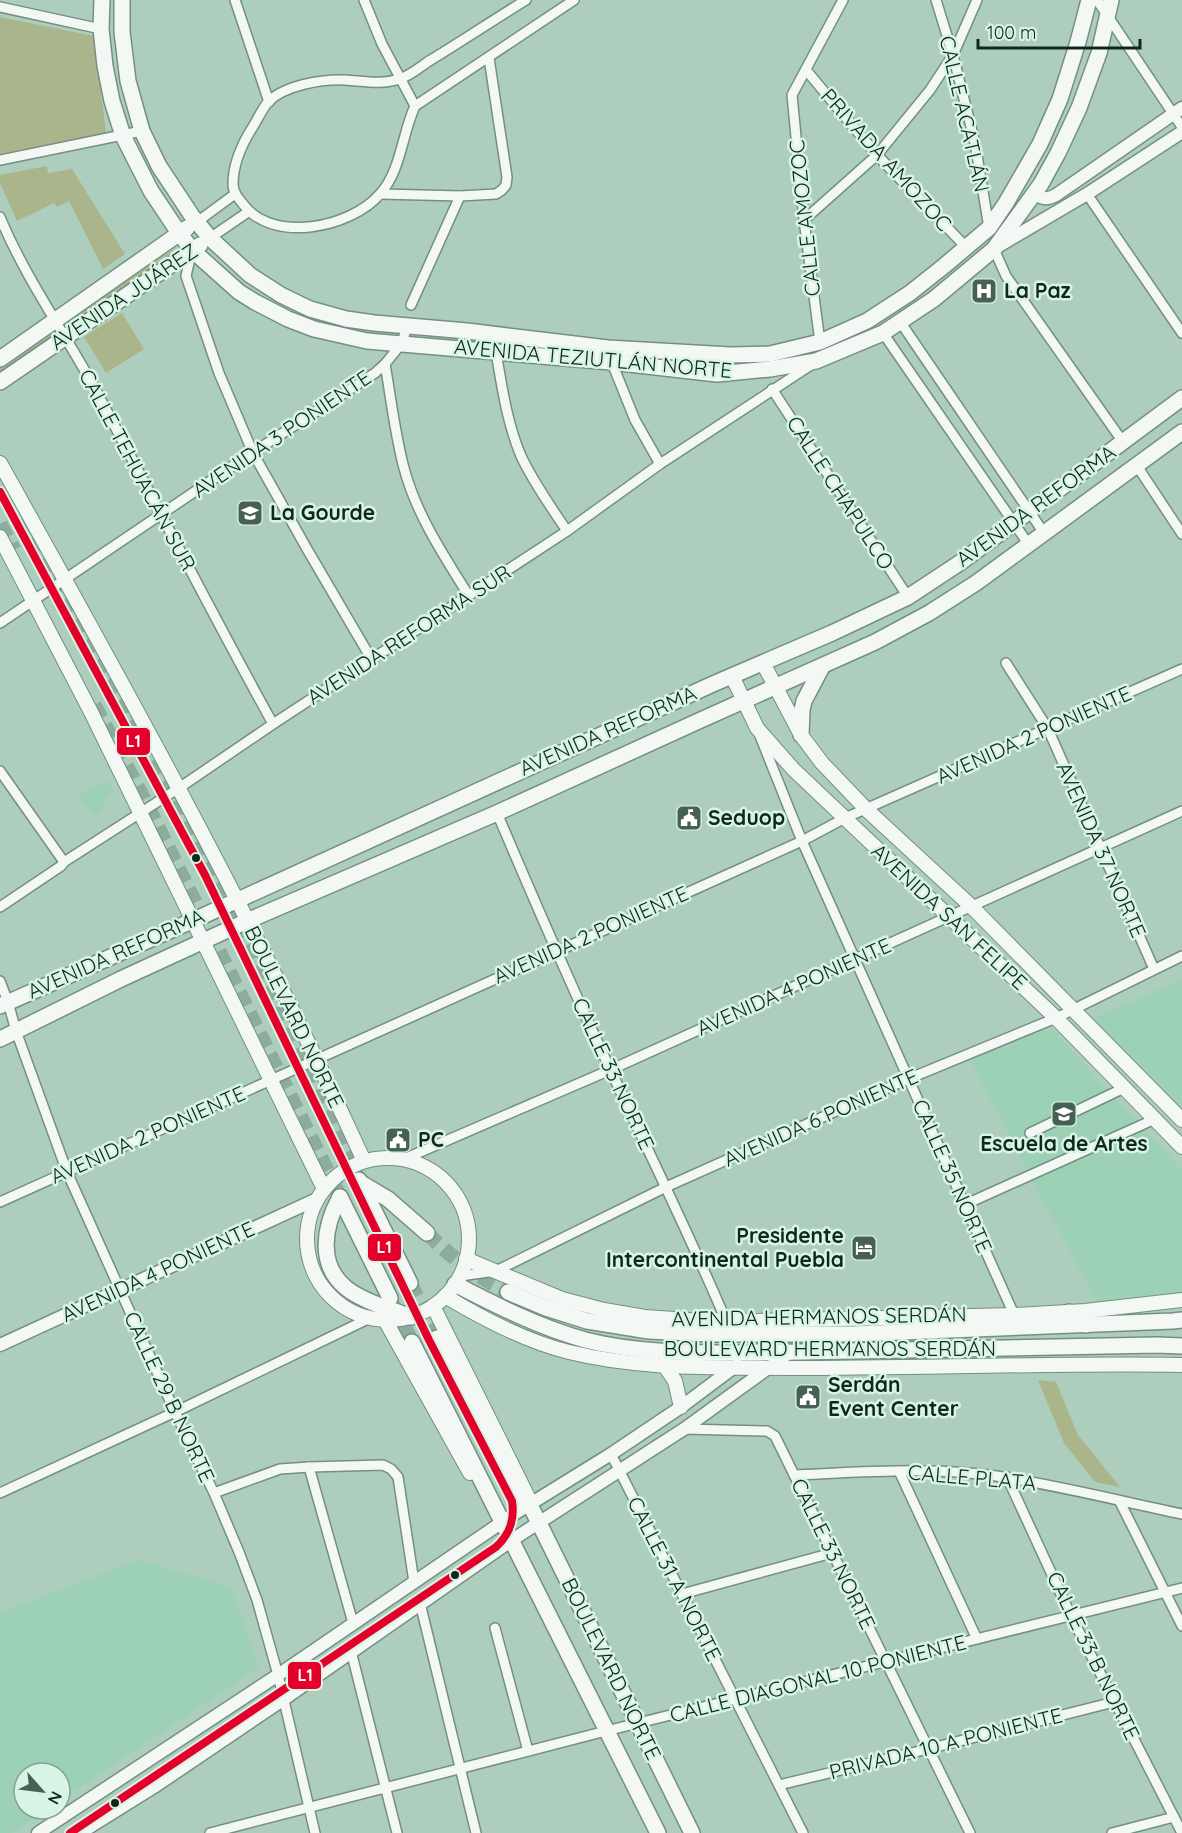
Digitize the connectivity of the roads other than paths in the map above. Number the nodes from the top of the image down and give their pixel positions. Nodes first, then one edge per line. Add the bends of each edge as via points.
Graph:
1 (102, 0) edge
2 (122, 0) edge
3 (235, 0) edge
4 (364, 0) edge
5 (526, 0) edge
6 (574, 0) edge
7 (843, 0) edge
8 (936, 0) edge
9 (977, 0) edge
10 (1089, 0) edge
11 (1097, 0) edge
12 (0, 7) edge
13 (1109, 8) edge
14 (101, 29) junction
15 (953, 55) junction
16 (489, 57) junction
17 (806, 70) junction
18 (400, 79) junction
19 (269, 102) junction
20 (415, 106) junction
21 (1178, 111) edge
22 (1182, 127) edge
23 (142, 131) junction
24 (1182, 132) edge
25 (123, 136) junction
26 (877, 155) junction
27 (0, 160) edge
28 (1034, 193) junction
29 (235, 194) junction
30 (381, 194) junction
31 (1087, 194) junction
32 (460, 196) junction
33 (249, 212) junction
34 (0, 218) edge
35 (804, 220) junction
36 (196, 222) junction
37 (989, 228) junction
38 (179, 233) junction
39 (210, 238) junction
40 (967, 248) junction
41 (994, 249) junction
42 (192, 250) junction
43 (411, 305) dead end
44 (55, 320) junction
45 (901, 323) junction
46 (407, 326) junction
47 (883, 333) junction
48 (1182, 333) edge
49 (66, 336) junction
50 (820, 342) junction
51 (402, 343) junction
52 (496, 352) junction
53 (609, 355) junction
54 (0, 359) edge
55 (816, 362) junction
56 (385, 364) junction
57 (0, 382) edge
58 (772, 389) junction
59 (1182, 398) edge
60 (1182, 432) edge
61 (1123, 442) junction
62 (253, 453) junction
63 (0, 463) edge
64 (660, 464) junction
65 (1137, 466) junction
66 (1030, 512) junction
67 (162, 514) junction
68 (1014, 524) junction
69 (567, 531) junction
70 (1044, 533) junction
71 (1182, 534) edge
72 (0, 537) edge
73 (1029, 546) junction
74 (65, 579) junction
75 (469, 596) junction
76 (908, 597) junction
77 (34, 600) junction
78 (0, 623) edge
79 (372, 660) junction
80 (763, 663) junction
81 (1006, 663) dead end
82 (822, 667) junction
83 (1182, 669) edge
84 (732, 676) junction
85 (775, 686) junction
86 (743, 700) junction
87 (273, 724) junction
88 (757, 728) junction
89 (1048, 729) junction
90 (801, 735) junction
91 (564, 753) junction
92 (0, 771) edge
93 (575, 777) junction
94 (179, 788) junction
95 (867, 810) junction
96 (1182, 811) edge
97 (141, 813) junction
98 (497, 813) junction
99 (845, 818) junction
100 (801, 841) junction
101 (1100, 849) junction
102 (64, 862) junction
103 (236, 900) junction
104 (971, 906) junction
105 (0, 907) edge
106 (949, 916) junction
107 (194, 920) junction
108 (247, 921) junction
109 (204, 941) junction
110 (556, 950) junction
111 (1182, 957) edge
112 (855, 960) junction
113 (1154, 969) junction
114 (0, 981) edge
115 (4, 1004) edge
116 (1072, 1009) junction
117 (1056, 1017) junction
118 (16, 1032) junction
119 (0, 1039) edge
120 (317, 1059) junction
121 (610, 1070) junction
122 (908, 1079) junction
123 (270, 1080) junction
124 (1124, 1088) junction
125 (1155, 1119) junction
126 (1182, 1120) edge
127 (1030, 1133) dead end
128 (1182, 1147) edge
129 (404, 1159) junction
130 (364, 1161) junction
131 (67, 1172) junction
132 (666, 1187) junction
133 (321, 1194) junction
134 (0, 1202) edge
135 (964, 1205) junction
136 (427, 1233) tunnel mouth
137 (466, 1259) junction
138 (496, 1272) junction
139 (410, 1283) tunnel mouth
140 (453, 1286) junction
141 (120, 1289) junction
142 (508, 1292) tunnel mouth
143 (390, 1298) tunnel mouth
144 (1182, 1300) edge
145 (434, 1306) junction
146 (1066, 1312) junction
147 (411, 1317) junction
148 (370, 1318) junction
149 (385, 1320) junction
150 (1182, 1320) edge
151 (756, 1321) joint
152 (1016, 1321) junction
153 (1086, 1325) junction
154 (1049, 1326) junction
155 (732, 1330) junction
156 (785, 1334) junction
157 (437, 1338) tunnel mouth
158 (412, 1342) tunnel mouth
159 (0, 1345) edge
160 (1182, 1346) edge
161 (754, 1353) junction
162 (789, 1353) junction
163 (664, 1365) junction
164 (1182, 1365) edge
165 (735, 1366) junction
166 (770, 1367) junction
167 (681, 1407) junction
168 (175, 1412) junction
169 (684, 1429) junction
170 (611, 1454) junction
171 (309, 1467) junction
172 (620, 1470) junction
173 (899, 1471) junction
174 (794, 1475) junction
175 (1007, 1477) junction
176 (0, 1493) edge
177 (214, 1493) junction
178 (1120, 1502) junction
179 (530, 1505) junction
180 (1182, 1514) edge
181 (502, 1522) junction
182 (539, 1523) junction
183 (512, 1540) junction
184 (832, 1553) junction
185 (414, 1582) junction
186 (1182, 1587) edge
187 (1165, 1592) junction
188 (682, 1594) junction
189 (420, 1603) junction
190 (1071, 1616) junction
191 (353, 1623) junction
192 (1182, 1626) edge
193 (495, 1628) dead end
194 (977, 1639) junction
195 (351, 1651) junction
196 (885, 1662) junction
197 (278, 1675) junction
198 (284, 1699) junction
199 (734, 1699) junction
200 (1114, 1702) junction
201 (637, 1724) junction
202 (606, 1731) junction
203 (928, 1749) junction
204 (528, 1751) junction
205 (461, 1769) junction
206 (778, 1785) junction
207 (386, 1788) junction
208 (309, 1808) junction
209 (1174, 1817) junction
210 (232, 1831) edge
211 (38, 1833) edge
212 (80, 1833) edge
213 (210, 1833) edge
214 (315, 1833) edge
215 (397, 1833) edge
216 (476, 1833) edge
217 (658, 1833) edge
218 (692, 1833) edge
219 (803, 1833) edge
220 (970, 1833) edge
221 (1112, 1833) edge
222 (1182, 1833) edge

1 - 14 main road, AVENIDA TEZIUTLÁN NORTE
2 - 23 main road, AVENIDA TEZIUTLÁN NORTE via 128,81
3 - 19 street
4 - 18 street
5 - 18 street
6 - 16 street
7 - 17 street
8 - 15 street, CALLE ACATLÁN
9 - 15 street
10 - 37 main road, AVENIDA TEZIUTLÁN NORTE via 1060,99 1040,144
11 - 13 street
12 - 14 street
13 - 21 street
13 - 28 main road, AVENIDA TEZIUTLÁN NORTE via 1099,53 1079,108
14 - 25 main road, AVENIDA TEZIUTLÁN NORTE via 109,89
15 - 26 street
15 - 37 street, CALLE ACATLÁN via 975,143
16 - 20 street
16 - 32 street via 506,185 496,194
17 - 26 street, PRIVADA AMOZOC
17 - 35 street, CALLE AMOZOC via 792,95
18 - 19 street via 314,82 292,88
18 - 20 street
19 - 29 street via 249,132 237,160
20 - 30 street via 393,174
21 - 22 street
21 - 28 street via 1049,199
23 - 25 street
23 - 36 main road, AVENIDA TEZIUTLÁN NORTE via 159,166
24 - 31 street
25 - 27 street
25 - 38 main road, AVENIDA TEZIUTLÁN NORTE via 151,191
26 - 35 street
26 - 40 street, PRIVADA AMOZOC
28 - 41 main road, AVENIDA TEZIUTLÁN NORTE
29 - 33 street
29 - 36 street, AVENIDA JUÁREZ
30 - 32 street
30 - 33 street via 351,216 327,225 274,225
31 - 41 street
31 - 48 street
32 - 43 street
33 - 39 street, AVENIDA JUÁREZ
34 - 44 street, CALLE TEHUACÁN SUR via 27,275
35 - 50 street, CALLE AMOZOC
36 - 38 main road, AVENIDA JUÁREZ
36 - 39 main road, AVENIDA TEZIUTLÁN NORTE
37 - 40 main road, AVENIDA TEZIUTLÁN NORTE
38 - 42 main road, AVENIDA TEZIUTLÁN NORTE
38 - 44 main road, AVENIDA JUÁREZ
39 - 42 main road, AVENIDA JUÁREZ
39 - 46 main road, AVENIDA TEZIUTLÁN NORTE via 250,275 310,309 346,319
40 - 50 main road, AVENIDA TEZIUTLÁN NORTE via 867,321
41 - 45 main road, AVENIDA TEZIUTLÁN NORTE
41 - 61 street via 1006,276
42 - 49 main road, AVENIDA JUÁREZ
42 - 51 main road, AVENIDA TEZIUTLÁN NORTE via 239,292 288,319 341,336
42 - 62 street via 186,276 219,373
44 - 49 street, CALLE TEHUACÁN SUR
44 - 54 main road, AVENIDA JUÁREZ
45 - 47 main road, AVENIDA TEZIUTLÁN NORTE
45 - 66 street
46 - 51 street
46 - 53 main road, AVENIDA TEZIUTLÁN NORTE via 467,331
47 - 55 main road, AVENIDA TEZIUTLÁN NORTE
47 - 68 street
49 - 57 main road, AVENIDA JUÁREZ
49 - 67 street, CALLE TEHUACÁN SUR
50 - 53 main road, AVENIDA TEZIUTLÁN NORTE via 770,354
51 - 52 main road, AVENIDA TEZIUTLÁN NORTE
51 - 56 street, AVENIDA 3 PONIENTE
52 - 53 main road, AVENIDA TEZIUTLÁN NORTE
52 - 69 street via 508,418 521,455
53 - 55 main road, AVENIDA TEZIUTLÁN NORTE via 717,374
53 - 64 street via 635,420
55 - 58 street, AVENIDA REFORMA SUR
56 - 62 street, AVENIDA 3 PONIENTE
56 - 75 street via 404,469 422,514
58 - 64 street, AVENIDA REFORMA SUR
58 - 76 street, CALLE CHAPULCO
59 - 61 main road, AVENIDA REFORMA
60 - 65 main road, AVENIDA REFORMA
61 - 66 main road, AVENIDA REFORMA
62 - 67 street, AVENIDA 3 PONIENTE
62 - 79 street
63 - 74 main road, BOULEVARD NORTE
64 - 69 street, AVENIDA REFORMA SUR
65 - 70 main road, AVENIDA REFORMA
65 - 71 street
66 - 68 main road, AVENIDA REFORMA
66 - 70 street
67 - 74 street, AVENIDA 3 PONIENTE
67 - 87 street, CALLE TEHUACÁN SUR
68 - 73 street
68 - 76 main road, AVENIDA REFORMA
69 - 75 street, AVENIDA REFORMA SUR
70 - 73 main road, AVENIDA REFORMA
72 - 77 main road
73 - 82 main road, AVENIDA REFORMA via 929,613
74 - 77 street, AVENIDA 3 PONIENTE
74 - 94 main road, BOULEVARD NORTE
75 - 79 street, AVENIDA REFORMA SUR
76 - 80 main road, AVENIDA REFORMA
77 - 78 street, AVENIDA 3 PONIENTE
77 - 97 main road
79 - 87 street, AVENIDA REFORMA SUR
80 - 84 main road, AVENIDA REFORMA
80 - 85 main road, AVENIDA SAN FELIPE
81 - 89 street, AVENIDA 37 NORTE
82 - 85 main road, AVENIDA REFORMA
82 - 90 main road via 804,701
83 - 89 street, AVENIDA 2 PONIENTE
84 - 86 main road, AVENIDA SAN FELIPE
84 - 91 main road, AVENIDA REFORMA
85 - 86 main road, AVENIDA REFORMA
85 - 90 main road, AVENIDA SAN FELIPE
86 - 88 main road, AVENIDA SAN FELIPE
86 - 93 main road, AVENIDA REFORMA
87 - 94 street, AVENIDA REFORMA SUR
88 - 99 main road, AVENIDA SAN FELIPE
88 - 100 street, CALLE 35 NORTE
89 - 95 street, AVENIDA 2 PONIENTE
89 - 101 street, AVENIDA 37 NORTE
90 - 95 main road, AVENIDA SAN FELIPE
91 - 93 main road
91 - 103 main road, AVENIDA REFORMA
92 - 102 street
93 - 98 main road, AVENIDA REFORMA
94 - 97 street, AVENIDA REFORMA SUR
94 - 103 main road, BOULEVARD NORTE
95 - 99 street, AVENIDA 2 PONIENTE
95 - 104 main road, AVENIDA SAN FELIPE
96 - 101 street, AVENIDA 4 PONIENTE
97 - 102 street, AVENIDA REFORMA SUR
97 - 107 main road
98 - 108 main road, AVENIDA REFORMA
98 - 110 street, CALLE 33 NORTE
99 - 100 street, AVENIDA 2 PONIENTE
99 - 106 main road, AVENIDA SAN FELIPE
100 - 110 street, AVENIDA 2 PONIENTE
100 - 112 street, CALLE 35 NORTE
101 - 104 street, AVENIDA 4 PONIENTE
101 - 113 street, AVENIDA 37 NORTE
102 - 105 street, AVENIDA REFORMA SUR
103 - 107 main road, AVENIDA REFORMA
103 - 108 main road, BOULEVARD NORTE
104 - 106 street, AVENIDA 4 PONIENTE
104 - 116 main road, AVENIDA SAN FELIPE
106 - 112 street, AVENIDA 4 PONIENTE
106 - 117 main road, AVENIDA SAN FELIPE
107 - 109 main road
107 - 115 main road, AVENIDA REFORMA
108 - 109 main road, AVENIDA REFORMA
108 - 120 main road, BOULEVARD NORTE
109 - 118 main road, AVENIDA REFORMA
109 - 123 main road
110 - 120 street, AVENIDA 2 PONIENTE
110 - 121 street, CALLE 33 NORTE
111 - 113 street, AVENIDA 6 PONIENTE
112 - 121 street, AVENIDA 4 PONIENTE
112 - 122 street, CALLE 35 NORTE
113 - 116 street, AVENIDA 6 PONIENTE
114 - 115 street, CALLE 29 B NORTE
115 - 118 street, CALLE 29 B NORTE
116 - 117 street, AVENIDA 6 PONIENTE
116 - 126 main road, AVENIDA SAN FELIPE
117 - 122 street, AVENIDA 6 PONIENTE
117 - 124 main road, AVENIDA SAN FELIPE
118 - 119 main road, AVENIDA REFORMA
118 - 131 street, CALLE 29 B NORTE
120 - 123 street, AVENIDA 2 PONIENTE
120 - 130 main road, BOULEVARD NORTE
121 - 129 street, AVENIDA 4 PONIENTE
121 - 132 street, CALLE 33 NORTE
122 - 132 street, AVENIDA 6 PONIENTE
122 - 135 street, CALLE 35 NORTE
123 - 131 street, AVENIDA 2 PONIENTE
123 - 133 main road
124 - 125 main road, AVENIDA SAN FELIPE
124 - 127 street
125 - 128 main road, AVENIDA SAN FELIPE
125 - 135 street
129 - 130 main road
129 - 137 main road via 434,1172 456,1195 469,1237
130 - 133 main road via 335,1177
131 - 134 street, AVENIDA 2 PONIENTE
131 - 141 street, CALLE 29 B NORTE
132 - 138 street, AVENIDA 6 PONIENTE
132 - 155 street, CALLE 33 NORTE
133 - 141 street, AVENIDA 4 PONIENTE
133 - 148 main road via 308,1223 307,1248 314,1272 327,1293 347,1309
135 - 152 street, CALLE 35 NORTE
136 - 139 main road via 360,1181
137 - 138 main road, AVENIDA HERMANOS SERDÁN
137 - 140 main road
138 - 140 street, AVENIDA 6 PONIENTE
138 - 155 main road, AVENIDA HERMANOS SERDÁN via 562,1299 604,1310
140 - 145 main road
140 - 161 main road, BOULEVARD HERMANOS SERDÁN via 499,1308 586,1340 647,1350
140 - 163 main road via 490,1321 530,1339 602,1359
141 - 159 street, AVENIDA 4 PONIENTE
141 - 168 street, CALLE 29 B NORTE
142 - 155 main road, BOULEVARD HERMANOS SERDÁN via 577,1318 617,1327 649,1331
143 - 147 main road via 340,1197 326,1232 325,1253 332,1271 345,1288 360,1297
144 - 146 main road, AVENIDA HERMANOS SERDÁN
145 - 147 main road
145 - 179 main road, BOULEVARD NORTE
146 - 152 main road, AVENIDA HERMANOS SERDÁN
146 - 153 main road
146 - 154 main road
147 - 149 main road
148 - 149 main road
148 - 168 street
149 - 181 main road, BOULEVARD NORTE via 474,1480
150 - 153 main road, BOULEVARD HERMANOS SERDÁN
151 - 152 main road, AVENIDA HERMANOS SERDÁN
151 - 155 main road
152 - 154 main road, BOULEVARD HERMANOS SERDÁN
152 - 156 main road, BOULEVARD HERMANOS SERDÁN via 852,1334
153 - 154 main road, BOULEVARD HERMANOS SERDÁN
155 - 156 main road, BOULEVARD HERMANOS SERDÁN
156 - 161 street
157 - 179 main road, BOULEVARD NORTE via 513,1487
158 - 181 main road, BOULEVARD NORTE
160 - 162 main road, BOULEVARD HERMANOS SERDÁN
161 - 162 main road, BOULEVARD HERMANOS SERDÁN
161 - 165 street
162 - 166 street
163 - 165 main road
163 - 167 main road via 675,1381
164 - 166 main road
165 - 166 main road
165 - 167 street
166 - 169 street
167 - 170 street
168 - 176 street
168 - 177 street, CALLE 29 B NORTE
169 - 172 street
169 - 174 street, CALLE 33 NORTE via 767,1431 775,1436
170 - 172 street, CALLE 31 A NORTE
170 - 179 street
171 - 177 street via 280,1469
171 - 185 street via 391,1469 398,1477
171 - 191 street
172 - 182 street
172 - 188 street, CALLE 31 A NORTE
173 - 174 street, CALLE PLATA
173 - 175 street, CALLE PLATA
173 - 194 street
174 - 184 street, CALLE 33 NORTE
175 - 178 street, CALLE PLATA
175 - 190 street, CALLE 33 B NORTE
177 - 197 street, CALLE 29 B NORTE via 257,1600
178 - 180 street, CALLE PLATA
178 - 187 street
179 - 181 street
179 - 182 main road, BOULEVARD NORTE
181 - 183 main road, BOULEVARD NORTE
181 - 185 street
182 - 183 street
182 - 201 main road, BOULEVARD NORTE
183 - 189 street
183 - 202 main road, BOULEVARD NORTE
184 - 188 street
184 - 196 street, CALLE 33 NORTE
185 - 191 street
186 - 187 street, CALLE DIAGONAL 10 PONIENTE
187 - 190 street, CALLE DIAGONAL 10 PONIENTE
187 - 192 street
188 - 199 street, CALLE 31 A NORTE
189 - 195 street
189 - 205 street
190 - 194 street, CALLE DIAGONAL 10 PONIENTE
190 - 200 street, CALLE 33 B NORTE
191 - 197 street
193 - 204 street
194 - 196 street, CALLE DIAGONAL 10 PONIENTE
195 - 198 street
195 - 207 street
196 - 199 street, CALLE DIAGONAL 10 PONIENTE
196 - 203 street, CALLE 33 NORTE
197 - 198 street, CALLE 29 B NORTE
197 - 211 street
198 - 208 street, CALLE 29 B NORTE
198 - 212 street
199 - 201 street, CALLE DIAGONAL 10 PONIENTE
199 - 206 street, CALLE 31 A NORTE
200 - 203 street, PRIVADA 10 A PONIENTE
200 - 209 street, CALLE 33 B NORTE
201 - 202 street, CALLE DIAGONAL 10 PONIENTE
201 - 218 main road, BOULEVARD NORTE
202 - 204 street, CALLE DIAGONAL 10 PONIENTE
202 - 217 main road, BOULEVARD NORTE
203 - 206 street, PRIVADA 10 A PONIENTE
203 - 220 street, CALLE 33 NORTE
204 - 205 street, CALLE DIAGONAL 10 PONIENTE
205 - 207 street, CALLE DIAGONAL 10 PONIENTE
205 - 216 street
206 - 219 street, CALLE 31 A NORTE
207 - 208 street, CALLE DIAGONAL 10 PONIENTE
207 - 215 street
208 - 210 street, CALLE DIAGONAL 10 PONIENTE
208 - 214 street, CALLE 29 B NORTE
209 - 221 street
209 - 222 street, CALLE 33 B NORTE
210 - 213 street, CALLE DIAGONAL 10 PONIENTE

